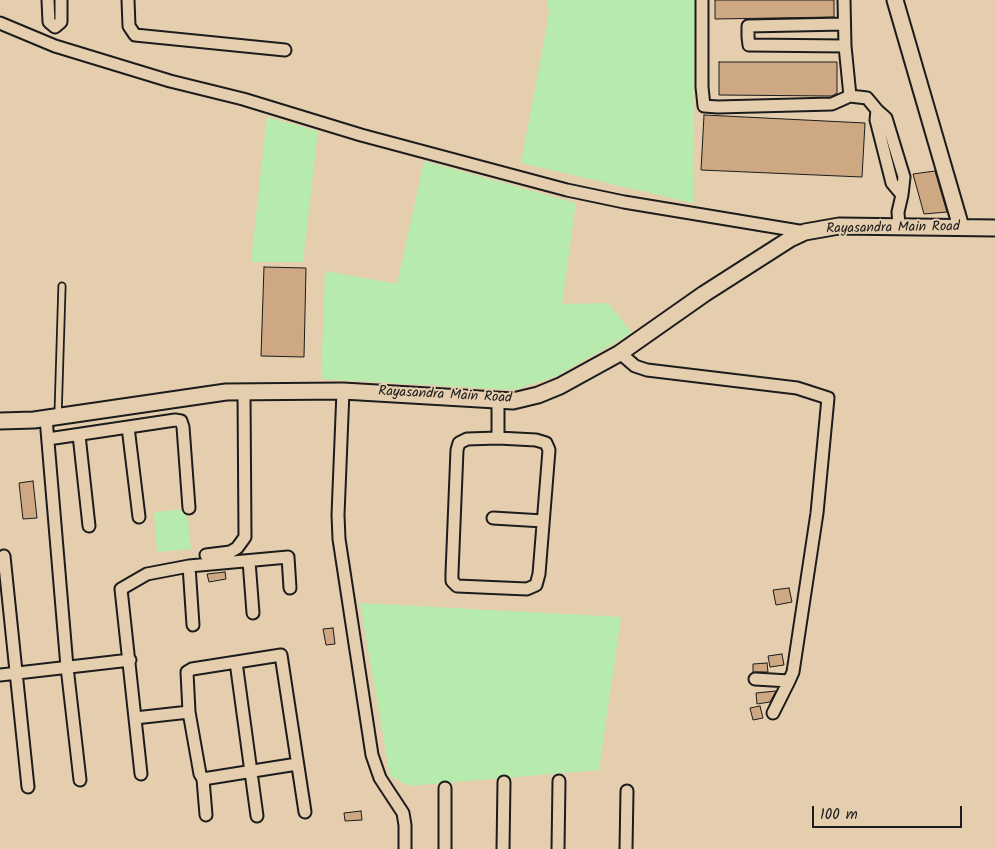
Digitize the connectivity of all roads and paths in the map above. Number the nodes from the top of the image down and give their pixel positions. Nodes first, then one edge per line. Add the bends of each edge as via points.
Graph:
1 (48, 0) edge
2 (61, 0) edge
3 (128, 0) edge
4 (702, 0) edge
5 (844, 0) edge
6 (895, 0) edge
7 (0, 23) edge
8 (844, 24) junction
9 (55, 27) junction
10 (55, 46) junction
11 (845, 46) junction
12 (285, 50) dead end
13 (850, 96) junction
14 (899, 227) junction
15 (961, 227) junction
16 (995, 228) edge
17 (805, 232) junction
18 (62, 286) dead end
19 (620, 353) junction
20 (343, 391) junction
21 (244, 392) junction
22 (498, 400) junction
23 (52, 417) junction
24 (0, 421) edge
25 (128, 427) junction
26 (79, 435) junction
27 (498, 438) junction
28 (48, 440) junction
29 (189, 508) dead end
30 (139, 517) dead end
31 (493, 518) dead end
32 (543, 521) junction
33 (89, 526) dead end
34 (206, 555) dead end
35 (4, 556) dead end
36 (249, 561) junction
37 (190, 566) junction
38 (290, 588) dead end
39 (253, 614) dead end
40 (193, 625) dead end
41 (130, 660) junction
42 (236, 662) junction
43 (67, 667) junction
44 (16, 673) junction
45 (0, 675) edge
46 (756, 679) dead end
47 (790, 681) junction
48 (189, 712) junction
49 (773, 713) dead end
50 (136, 718) junction
51 (298, 764) junction
52 (251, 772) junction
53 (141, 774) dead end
54 (203, 779) junction
55 (80, 780) dead end
56 (559, 781) dead end
57 (504, 782) dead end
58 (28, 787) dead end
59 (445, 788) dead end
60 (627, 791) dead end
61 (304, 812) dead end
62 (206, 815) dead end
63 (257, 816) dead end
64 (405, 849) edge
65 (445, 849) edge
66 (503, 849) edge
67 (558, 849) edge
68 (626, 849) edge

1 - 9 street via 49,22
2 - 9 street via 61,22
3 - 12 street via 129,26 135,35
4 - 13 street via 704,106 832,104
5 - 8 street
6 - 15 street
7 - 10 street
8 - 11 street
8 - 11 street via 748,26 748,37 749,45
9 - 10 street
10 - 17 street via 362,135 568,190
11 - 13 street
13 - 14 street via 867,98 886,118 904,177
14 - 15 street, Rayasandra Main Road
14 - 17 street, Rayasandra Main Road via 839,226
15 - 16 street, Rayasandra Main Road
17 - 19 street, Rayasandra Main Road via 704,294
18 - 23 lane
19 - 22 street, Rayasandra Main Road via 538,395 513,401
19 - 47 street via 635,366 647,370 797,388 828,398 817,513 796,660
20 - 21 street, Rayasandra Main Road
20 - 22 street, Rayasandra Main Road
20 - 64 street via 339,539 372,755 380,778 402,813
21 - 23 street, Rayasandra Main Road
21 - 34 street via 246,537 230,552
22 - 27 street
23 - 24 street, Rayasandra Main Road
23 - 28 street
25 - 26 street
25 - 29 street via 180,421
25 - 30 street
26 - 28 street
26 - 33 street
27 - 32 street via 546,443 549,450
27 - 32 street via 466,439 459,443 452,581 457,586 527,589 536,585
28 - 43 street
31 - 32 street
35 - 44 street
36 - 37 street
36 - 38 street via 288,557
36 - 39 street
37 - 40 street
37 - 41 street via 147,574 121,589
41 - 43 street
41 - 50 street
42 - 48 street via 187,672
42 - 51 street via 281,655
42 - 52 street
43 - 44 street
43 - 55 street
44 - 45 street
44 - 58 street
46 - 47 street
47 - 49 street
48 - 50 street
48 - 54 street
50 - 53 street
51 - 52 street
51 - 61 street
52 - 54 street
52 - 63 street
54 - 62 street
56 - 67 street
57 - 66 street
59 - 65 street
60 - 68 street

